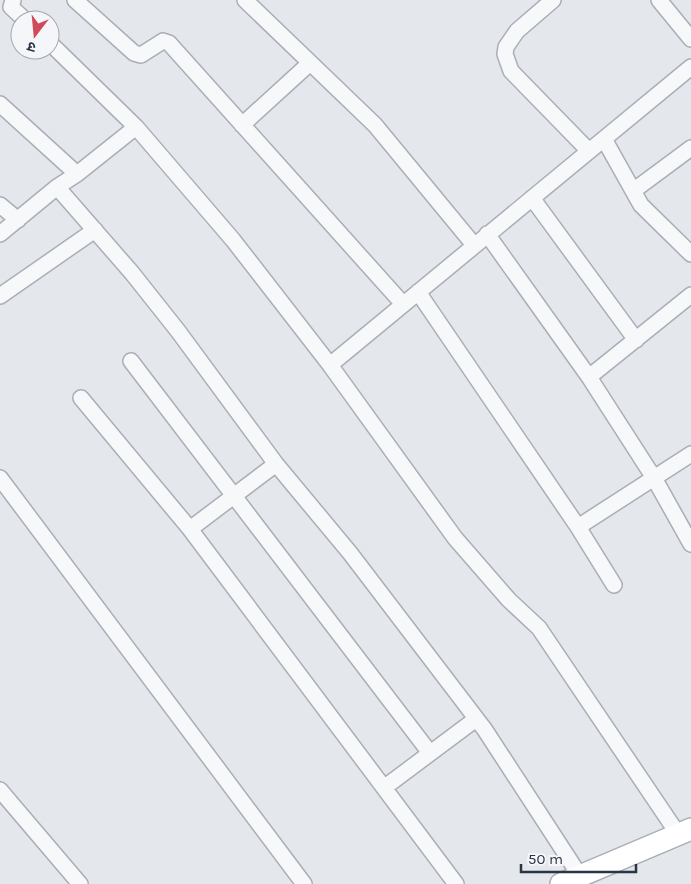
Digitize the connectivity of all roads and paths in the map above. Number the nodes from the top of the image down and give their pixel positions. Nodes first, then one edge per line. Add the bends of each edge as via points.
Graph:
1 (75, 0) edge
2 (245, 0) edge
3 (553, 0) edge
4 (659, 0) edge
5 (688, 29) edge
6 (60, 53) edge
7 (310, 63) junction
8 (691, 67) edge
9 (0, 104) edge
10 (242, 125) junction
11 (136, 127) junction
12 (604, 139) junction
13 (691, 148) edge
14 (589, 150) junction
15 (77, 174) junction
16 (57, 186) junction
17 (633, 191) junction
18 (532, 198) junction
19 (0, 205) edge
20 (18, 220) junction
21 (95, 230) junction
22 (0, 234) edge
23 (487, 234) junction
24 (474, 245) junction
25 (691, 254) edge
26 (418, 292) junction
27 (691, 295) edge
28 (0, 296) edge
29 (404, 304) junction
30 (636, 340) junction
31 (132, 361) dead end
32 (330, 365) junction
33 (589, 377) junction
34 (80, 398) dead end
35 (691, 454) edge
36 (276, 464) junction
37 (0, 478) edge
38 (654, 478) junction
39 (235, 494) junction
40 (578, 527) junction
41 (190, 529) junction
42 (691, 544) edge
43 (614, 585) dead end
44 (476, 718) junction
45 (430, 753) junction
46 (385, 787) junction
47 (0, 790) edge
48 (684, 831) edge
49 (570, 880) edge
50 (80, 884) edge
51 (304, 884) edge
52 (456, 884) edge

1 - 10 street via 134,54 141,55 163,41 169,42
2 - 7 street
3 - 14 street via 517,31 505,54 511,71
4 - 5 street
6 - 11 street
7 - 10 street
7 - 24 street via 375,125
8 - 12 street
9 - 15 street
10 - 29 street
11 - 15 street
11 - 32 street via 233,240
12 - 14 street
12 - 17 street
13 - 17 street
14 - 18 street
15 - 16 street
16 - 20 street
16 - 21 street
17 - 25 street via 641,205
18 - 23 street
18 - 30 street
19 - 20 street
20 - 22 street
21 - 28 street
21 - 36 street via 178,331
23 - 24 street
23 - 33 street
24 - 26 street
26 - 29 street
26 - 40 street
27 - 30 street
29 - 32 street
30 - 33 street
31 - 39 street
32 - 48 street via 455,538 509,600 539,628
33 - 38 street
34 - 41 street
35 - 38 street
36 - 39 street
36 - 44 street via 350,553
37 - 51 street
38 - 40 street
38 - 42 street
39 - 41 street
39 - 45 street
40 - 43 street
41 - 46 street
44 - 45 street
44 - 49 street
45 - 46 street
46 - 52 street
47 - 50 street
48 - 49 street

